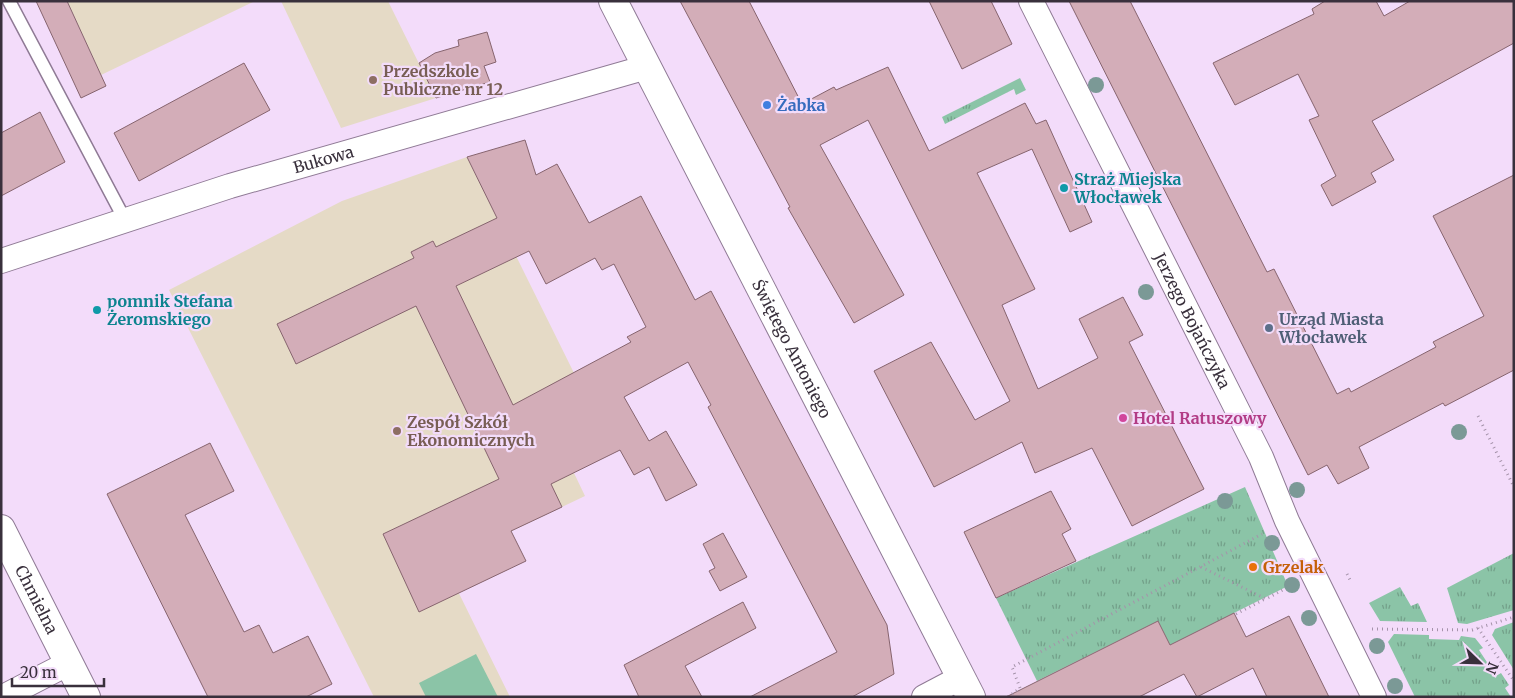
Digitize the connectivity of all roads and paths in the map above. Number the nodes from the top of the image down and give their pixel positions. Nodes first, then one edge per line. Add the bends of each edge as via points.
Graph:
1 (9, 1) edge
2 (613, 1) edge
3 (1031, 1) edge
4 (647, 67) junction
5 (125, 220) junction
6 (1, 261) edge
7 (1478, 416) dead end
8 (1514, 487) edge
9 (1287, 521) junction
10 (1, 529) edge
11 (1201, 567) junction
12 (1288, 587) dead end
13 (1266, 599) junction
14 (1236, 614) dead end
15 (1514, 617) edge
16 (1478, 628) junction
17 (1341, 630) junction
18 (69, 663) junction
19 (1514, 681) edge
20 (966, 687) edge
21 (3, 697) edge
22 (86, 697) edge
23 (924, 697) edge
24 (1008, 697) edge
25 (1374, 697) edge

1 - 5 lane
2 - 4 street, Świętego Antoniego
3 - 9 street, Jerzego Bojańczyka via 1261,457
4 - 5 street, Bukowa via 230,186
4 - 20 street, Świętego Antoniego
5 - 6 street, Bukowa
7 - 8 path
9 - 11 path
9 - 17 street, Jerzego Bojańczyka
10 - 18 street, Chmielna
11 - 13 path
11 - 24 path via 1012,667 1020,688
12 - 13 path
13 - 14 path
15 - 16 path
16 - 17 path
16 - 19 path
17 - 25 street, Jerzego Bojańczyka
18 - 21 street
18 - 22 street, Chmielna
20 - 23 street

